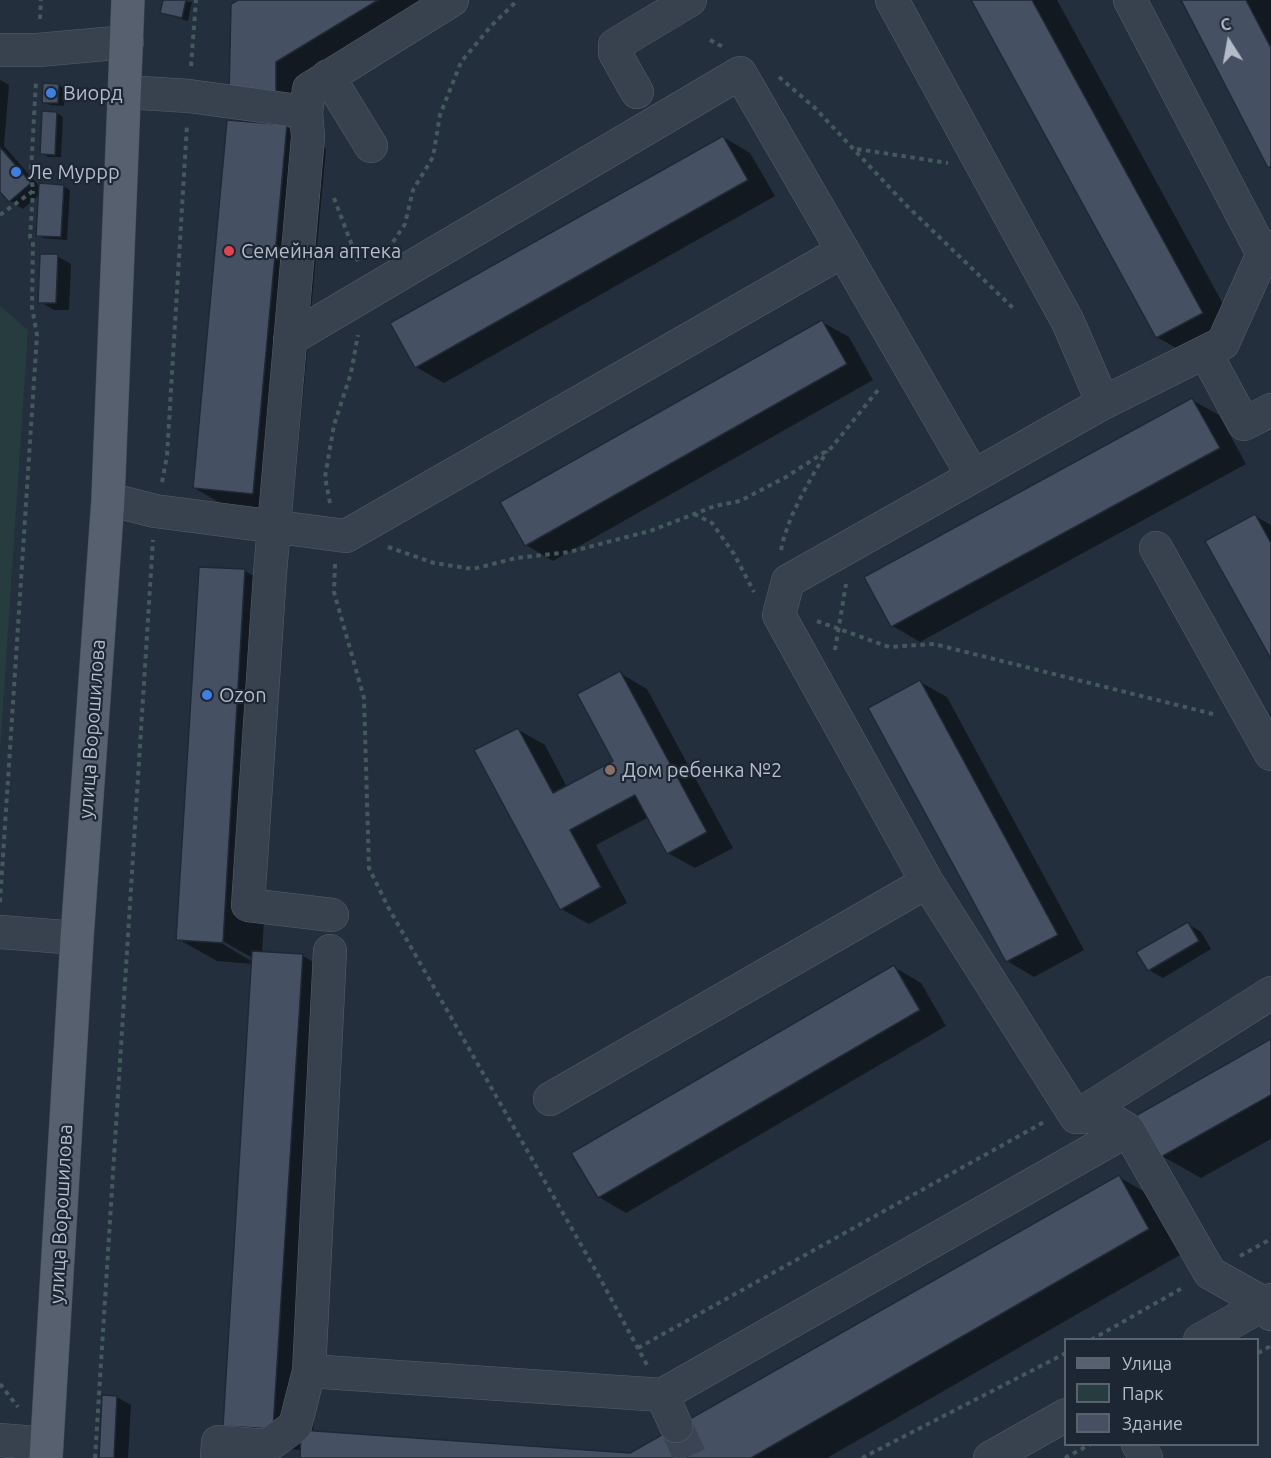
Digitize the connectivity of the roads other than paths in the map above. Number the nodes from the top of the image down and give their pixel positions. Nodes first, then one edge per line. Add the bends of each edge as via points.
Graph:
1 (128, 0) edge
2 (452, 0) edge
3 (690, 0) edge
4 (892, 0) edge
5 (1130, 0) edge
6 (127, 42) junction
7 (0, 50) edge
8 (328, 76) junction
9 (126, 92) junction
10 (637, 92) dead end
11 (306, 112) junction
12 (371, 146) dead end
13 (843, 251) junction
14 (1267, 251) edge
15 (290, 339) junction
16 (1205, 352) junction
17 (1103, 403) junction
18 (1271, 410) edge
19 (973, 476) junction
20 (108, 499) junction
21 (274, 527) junction
22 (1156, 548) dead end
23 (1271, 754) edge
24 (927, 882) junction
25 (332, 915) dead end
26 (0, 932) edge
27 (77, 938) junction
28 (330, 951) dead end
29 (1271, 993) edge
30 (550, 1099) dead end
31 (1073, 1112) junction
32 (1128, 1130) junction
33 (1269, 1306) edge
34 (1204, 1338) edge
35 (309, 1371) junction
36 (662, 1395) junction
37 (1064, 1416) edge
38 (676, 1426) tunnel mouth
39 (0, 1440) edge
40 (47, 1451) edge
41 (217, 1458) edge
42 (990, 1458) edge

1 - 6 main road, улица Ворошилова
2 - 8 street
3 - 10 street via 615,45 615,53
4 - 17 street via 1068,322
5 - 14 street
6 - 7 street
6 - 9 main road, улица Ворошилова
8 - 11 street via 309,89
8 - 12 street
9 - 11 street
9 - 20 main road, улица Ворошилова
11 - 15 street via 308,137
13 - 15 street via 740,73
13 - 19 street
13 - 21 street via 341,536
14 - 16 street via 1223,343
15 - 21 street
16 - 17 street
16 - 18 street via 1244,424
17 - 19 street
19 - 24 street via 788,581 779,615
20 - 21 street via 155,511
20 - 27 main road, улица Ворошилова
21 - 25 street via 249,905
22 - 23 street
24 - 30 street
24 - 31 street
26 - 27 street
27 - 40 main road, улица Ворошилова
28 - 35 street
29 - 31 street
31 - 32 street via 1105,1116
32 - 33 street via 1210,1273
32 - 36 street
33 - 34 street
35 - 36 street
35 - 41 street via 295,1426 267,1446 218,1442
36 - 38 street
37 - 42 street
39 - 40 street

